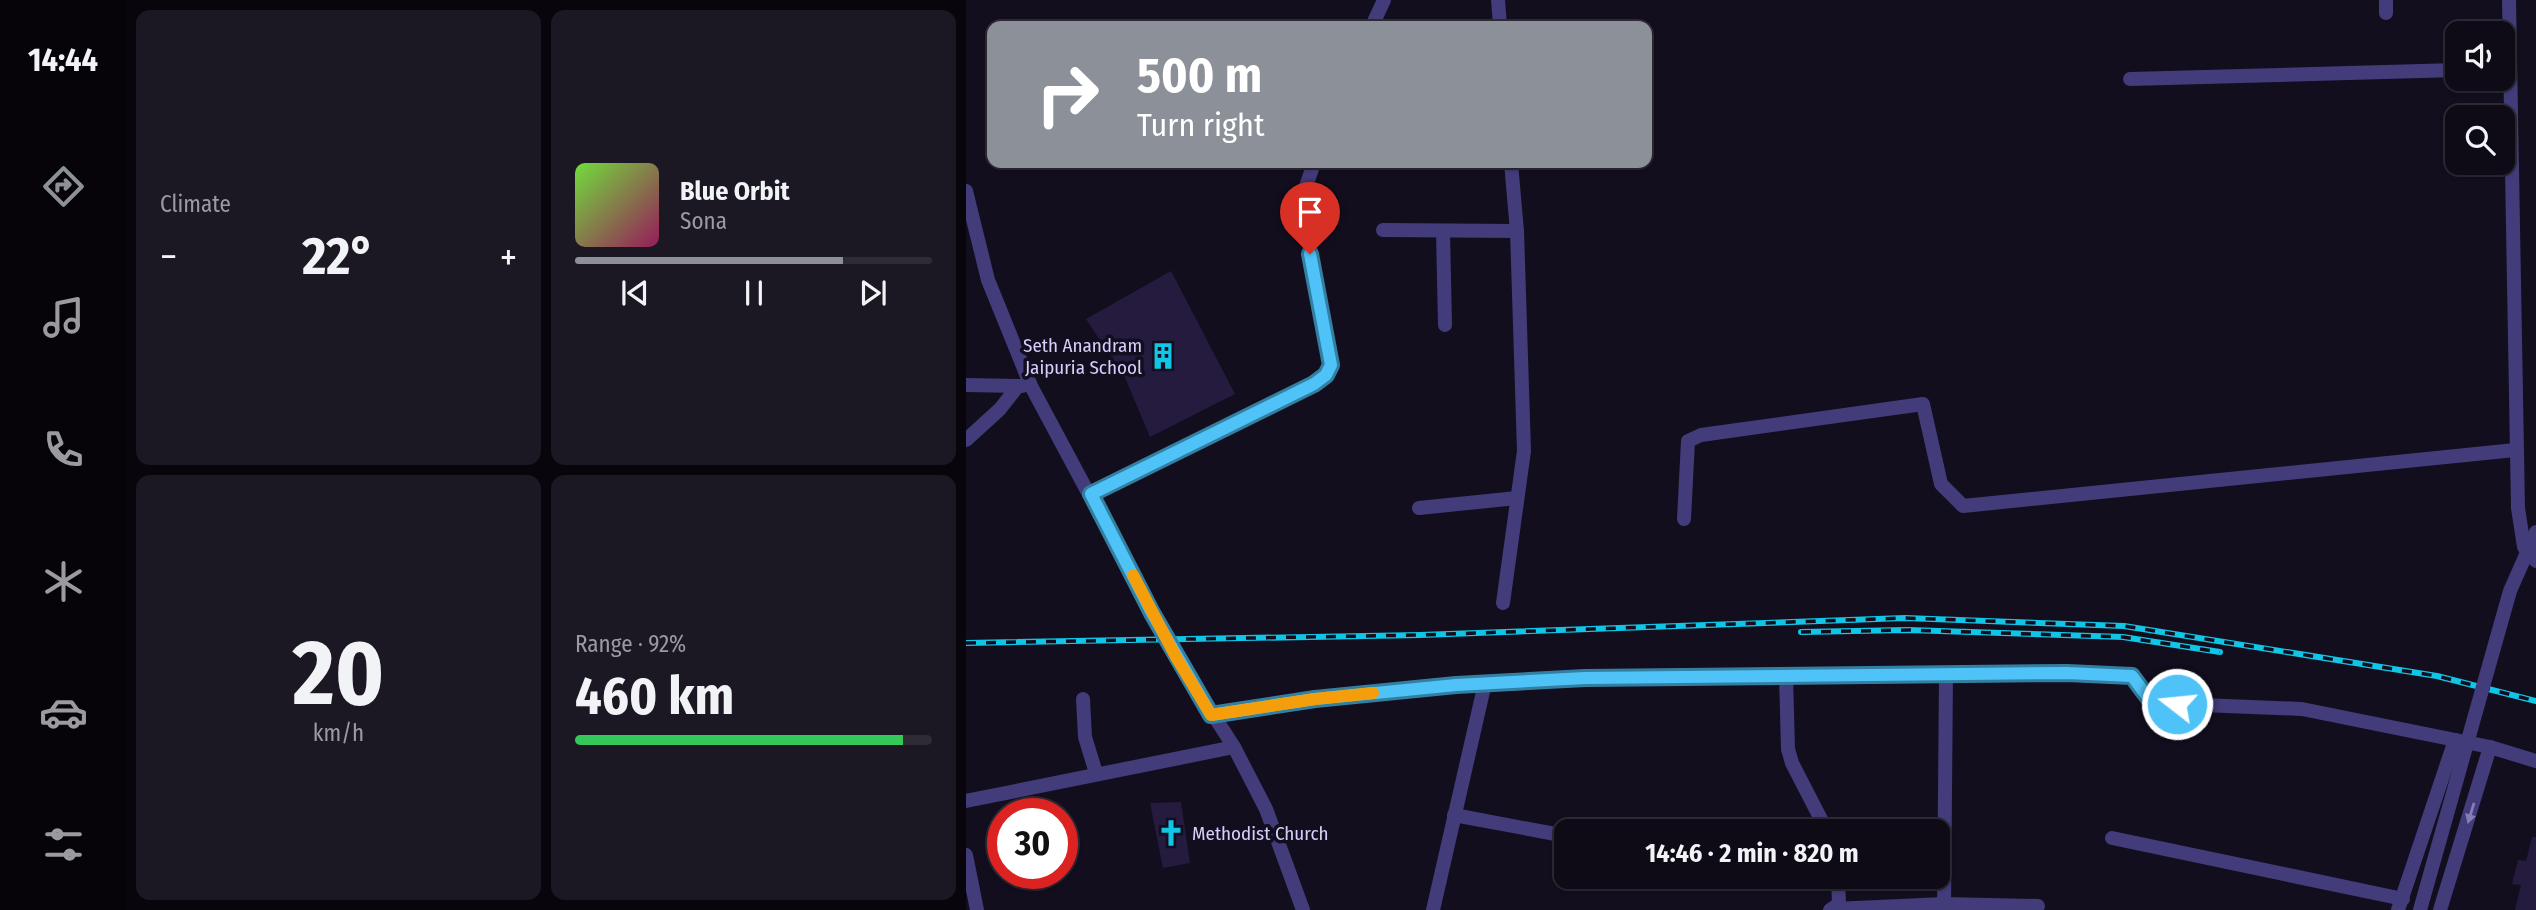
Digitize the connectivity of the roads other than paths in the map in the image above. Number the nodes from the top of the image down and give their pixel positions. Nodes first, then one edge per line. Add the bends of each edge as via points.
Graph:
1 (1384, 0) edge
2 (1498, 0) edge
3 (2509, 0) edge
4 (1374, 21) edge
5 (1500, 21) edge
6 (2508, 21) edge
7 (2445, 71) edge
8 (2130, 79) dead end
9 (2507, 91) edge
10 (1312, 168) edge
11 (1511, 168) edge
12 (966, 191) edge
13 (1382, 230) dead end
14 (1517, 231) junction
15 (1443, 232) junction
16 (1445, 325) dead end
17 (966, 385) edge
18 (1024, 386) junction
19 (966, 440) edge
20 (2515, 450) junction
21 (1091, 494) junction
22 (1517, 498) junction
23 (1419, 508) dead end
24 (1684, 519) dead end
25 (2536, 532) edge
26 (2536, 561) edge
27 (1503, 603) dead end
28 (1946, 674) junction
29 (1786, 676) junction
30 (1485, 683) junction
31 (1083, 699) dead end
32 (1211, 715) junction
33 (2455, 740) junction
34 (1234, 747) junction
35 (2490, 747) junction
36 (2536, 761) edge
37 (1096, 773) junction
38 (966, 801) edge
39 (1454, 815) junction
40 (1821, 819) edge
41 (1554, 834) edge
42 (2112, 838) dead end
43 (966, 855) edge
44 (1839, 889) edge
45 (2400, 904) edge
46 (2038, 906) dead end
47 (1944, 907) edge
48 (977, 910) edge
49 (1303, 910) edge
50 (1433, 910) edge
51 (1832, 910) edge
52 (2420, 910) edge
53 (2440, 910) edge

1 - 4 street
2 - 5 street
3 - 6 street
7 - 8 street
9 - 20 street
10 - 21 street via 1303,210 1329,371 1314,384
11 - 14 street
12 - 18 street via 988,280
13 - 15 street
14 - 15 street
14 - 22 street via 1524,451
15 - 16 street
17 - 18 street
18 - 19 street
18 - 21 street
20 - 24 street via 1963,506 1941,484 1923,404 1701,435 1688,441
20 - 26 street via 2521,536
21 - 32 street
22 - 23 street
22 - 27 street
25 - 52 street, bridge via 2510,591
28 - 29 street
28 - 33 street via 2132,676 2152,703 2302,709
28 - 47 street
29 - 30 street
29 - 40 street via 1788,749
30 - 32 street via 1315,699
30 - 39 street
31 - 37 street via 1085,737
32 - 34 street
33 - 35 street
33 - 45 street
34 - 37 street
34 - 49 street via 1266,809
35 - 36 street
35 -> 53 street
37 - 38 street
39 - 41 street
39 - 50 street
42 - 45 street
43 - 48 street
44 - 51 street via 1839,904
46 - 47 street
47 - 51 street

